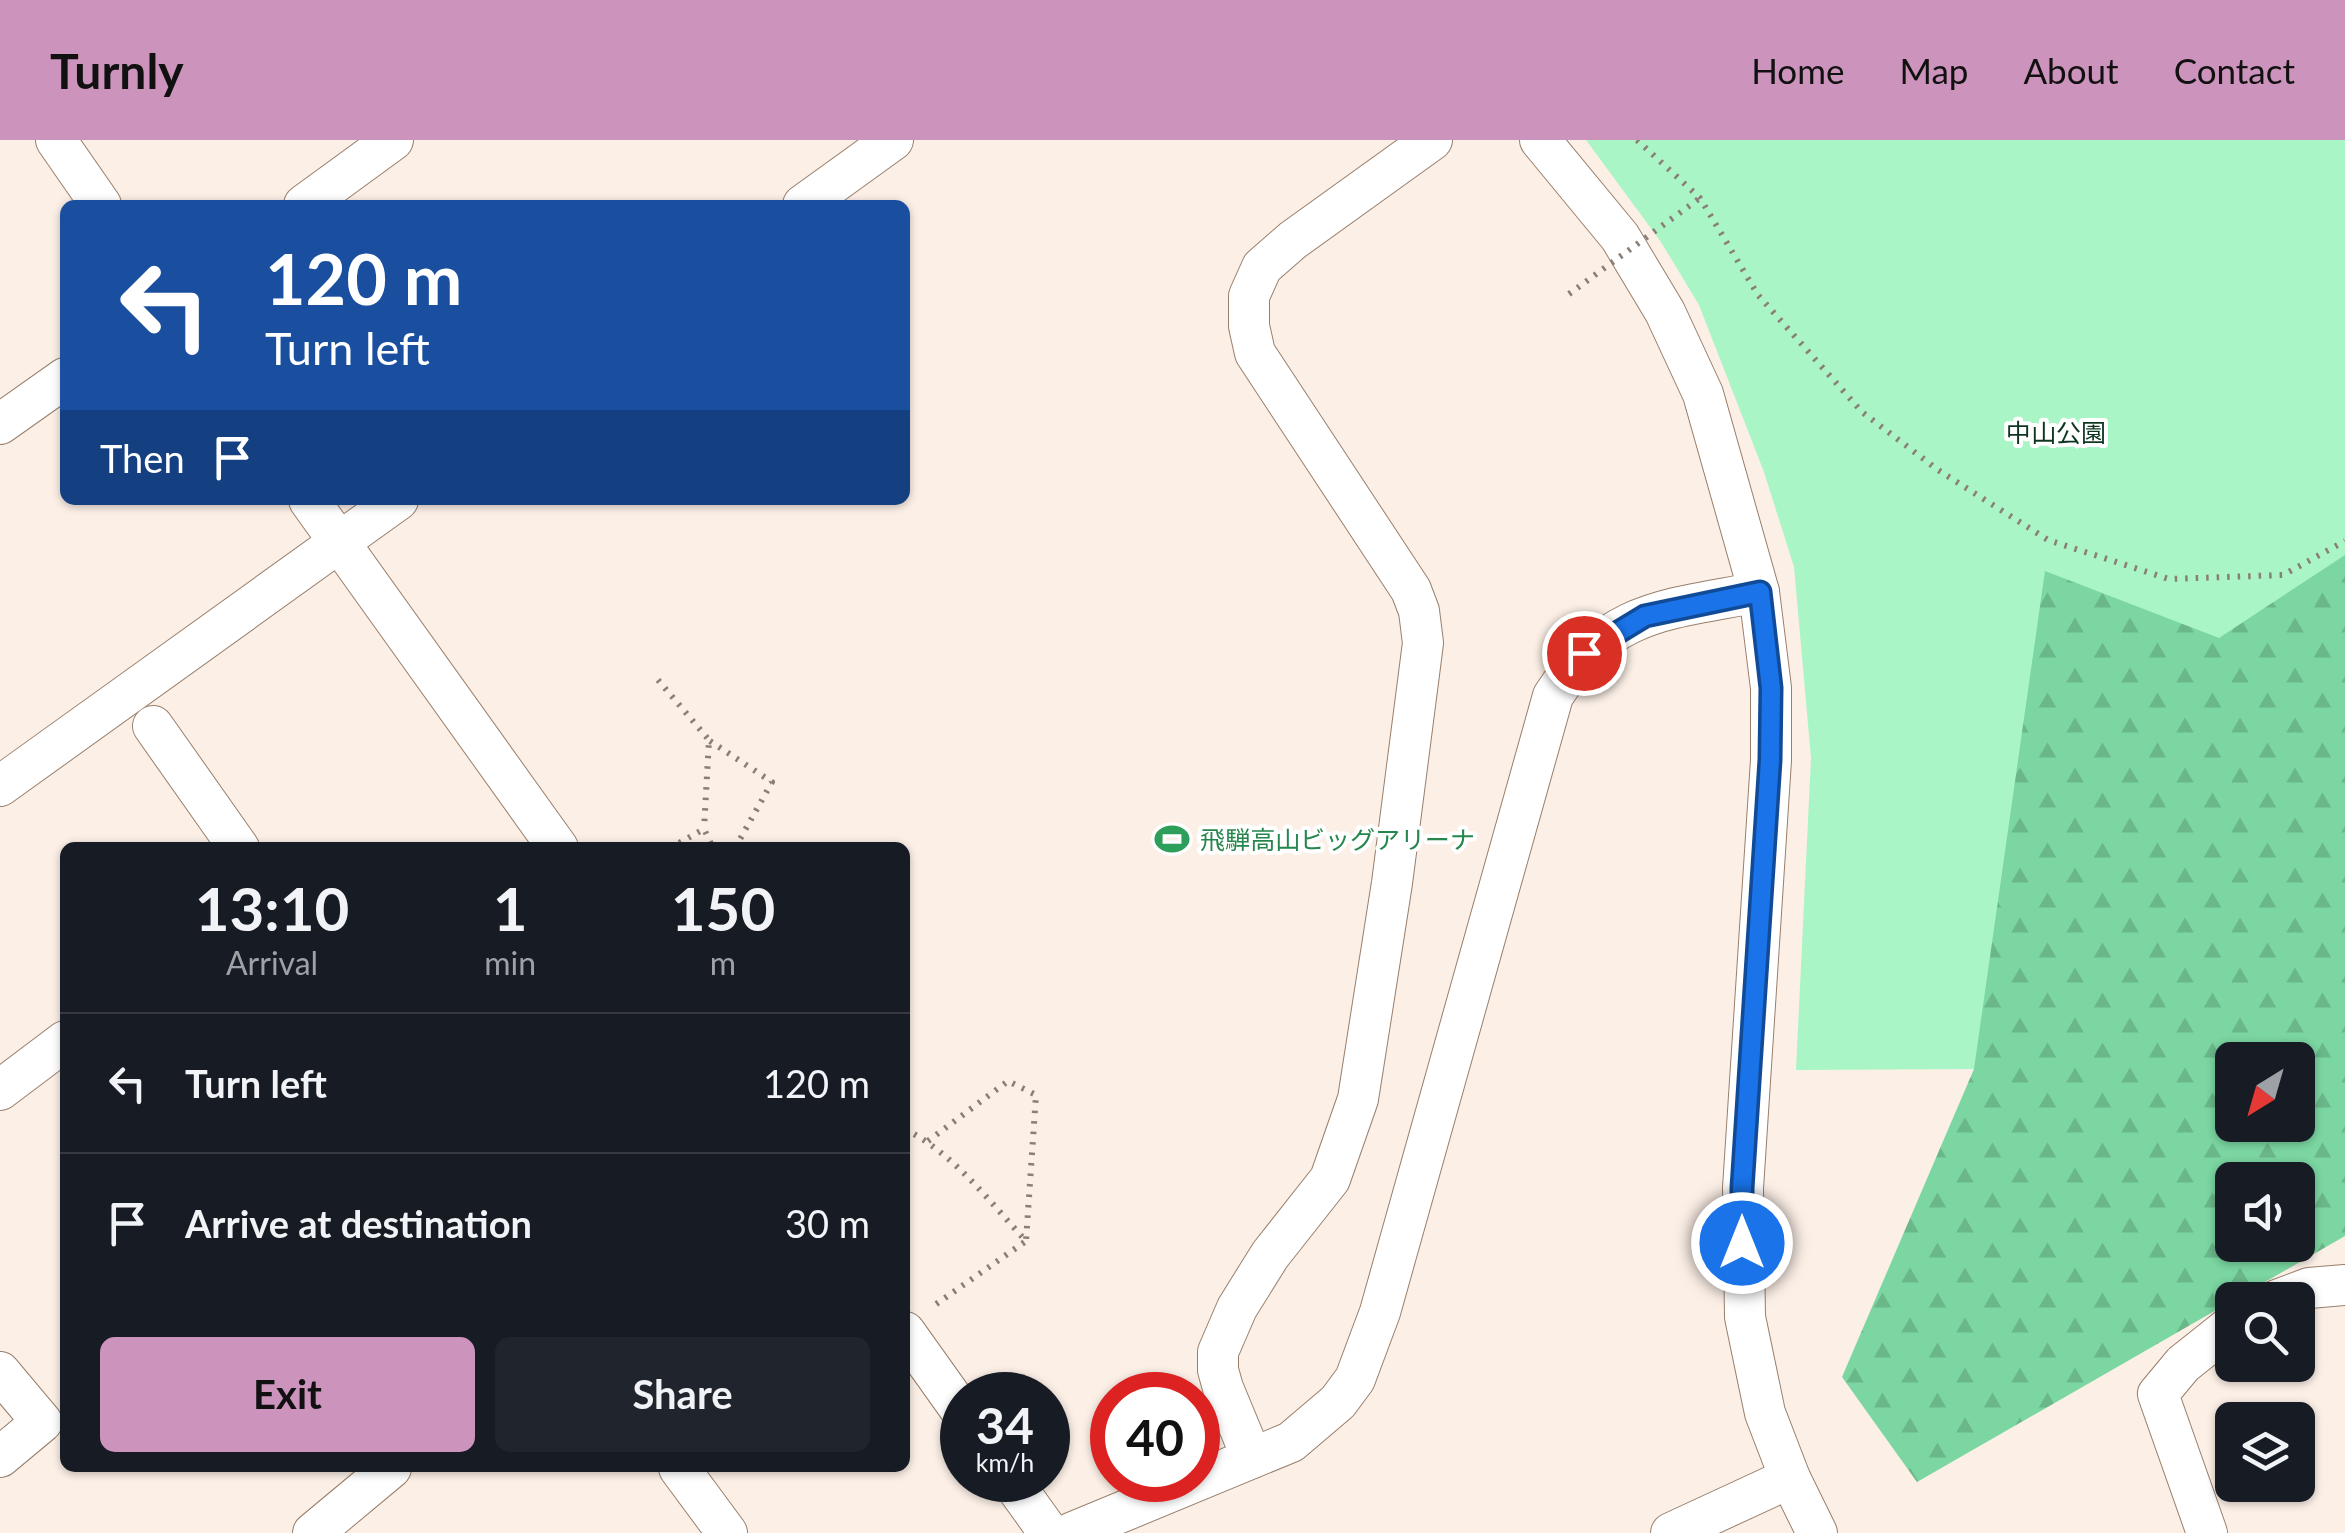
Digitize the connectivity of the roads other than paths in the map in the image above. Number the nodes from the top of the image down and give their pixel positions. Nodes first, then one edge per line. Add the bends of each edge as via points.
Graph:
1 (56, 140) edge
2 (393, 140) edge
3 (893, 140) edge
4 (1432, 140) edge
5 (1540, 140) edge
6 (98, 200) edge
7 (311, 200) edge
8 (810, 200) edge
9 (60, 382) edge
10 (0, 424) edge
11 (313, 505) edge
12 (391, 505) edge
13 (340, 542) junction
14 (1760, 592) junction
15 (152, 726) dead end
16 (0, 786) edge
17 (235, 842) edge
18 (554, 842) edge
19 (60, 1045) edge
20 (0, 1090) edge
21 (2345, 1284) edge
22 (2315, 1287) edge
23 (916, 1322) edge
24 (2215, 1338) edge
25 (0, 1372) edge
26 (942, 1372) edge
27 (54, 1412) edge
28 (0, 1457) edge
29 (1252, 1458) junction
30 (387, 1472) edge
31 (682, 1472) edge
32 (1790, 1478) junction
33 (1026, 1502) edge
34 (723, 1532) edge
35 (313, 1533) edge
36 (1048, 1533) edge
37 (1071, 1533) edge
38 (1671, 1533) edge
39 (1817, 1533) edge
40 (2207, 1533) edge

1 - 6 street
2 - 7 street
3 - 8 street
4 - 29 street via 1294,240 1262,268 1250,296 1254,353 1410,590 1424,643 1358,1099 1330,1179 1270,1255 1218,1352 1218,1370
5 - 14 street via 1620,237 1666,312 1702,394
9 - 10 street
11 - 13 street
12 - 13 street
13 - 16 street
13 - 18 street
14 - 29 street via 1625,625 1584,653 1553,696 1368,1350 1338,1402 1291,1442
14 - 32 street via 1771,688 1770,760 1742,1270 1752,1358
15 - 17 street
19 - 20 street
21 - 22 street
23 - 26 street
24 - 40 street via 2158,1394
25 - 27 street
27 - 28 street
29 - 37 street
30 - 35 street
31 - 34 street
32 - 38 street
32 - 39 street
33 - 36 street

